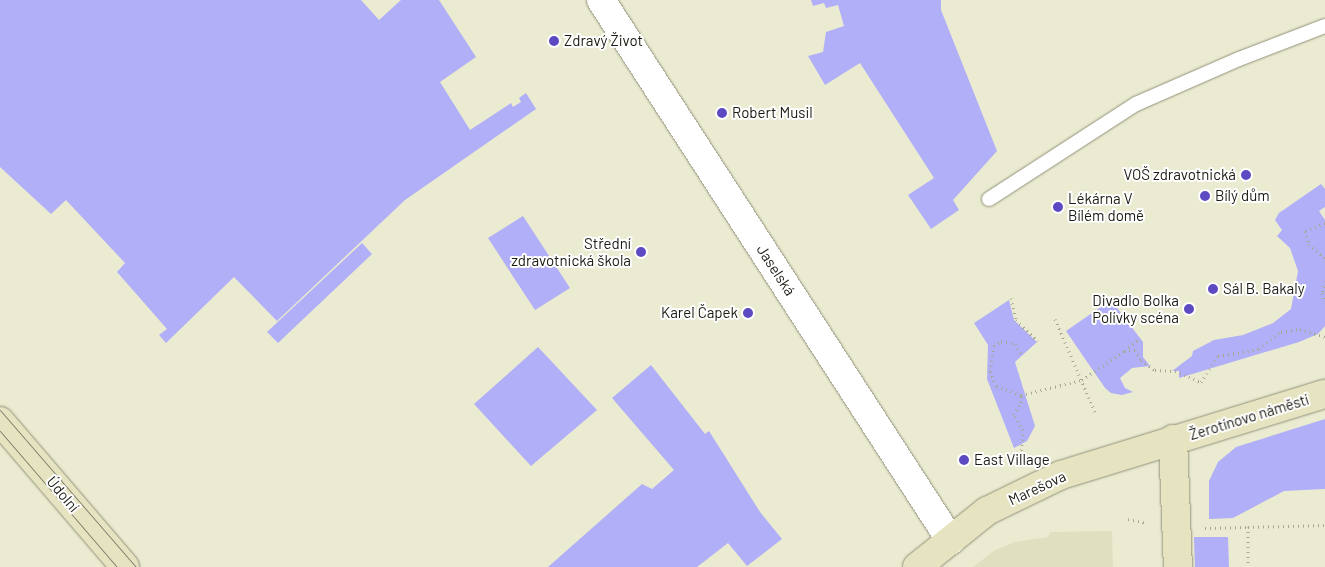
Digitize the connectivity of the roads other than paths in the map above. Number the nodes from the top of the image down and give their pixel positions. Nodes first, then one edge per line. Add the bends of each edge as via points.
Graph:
1 (601, 0) edge
2 (1325, 26) edge
3 (989, 199) dead end
4 (1325, 394) edge
5 (0, 421) edge
6 (1173, 440) junction
7 (951, 541) junction
8 (126, 567) edge
9 (917, 567) edge
10 (1178, 567) edge

1 - 7 street, Jaselská
2 - 3 lane via 1136,104
4 - 6 street, Žerotínovo náměstí
5 - 8 street, Údolní
6 - 7 street, Marešova via 1061,475 987,511
6 - 10 street
7 - 9 street, Marešova

